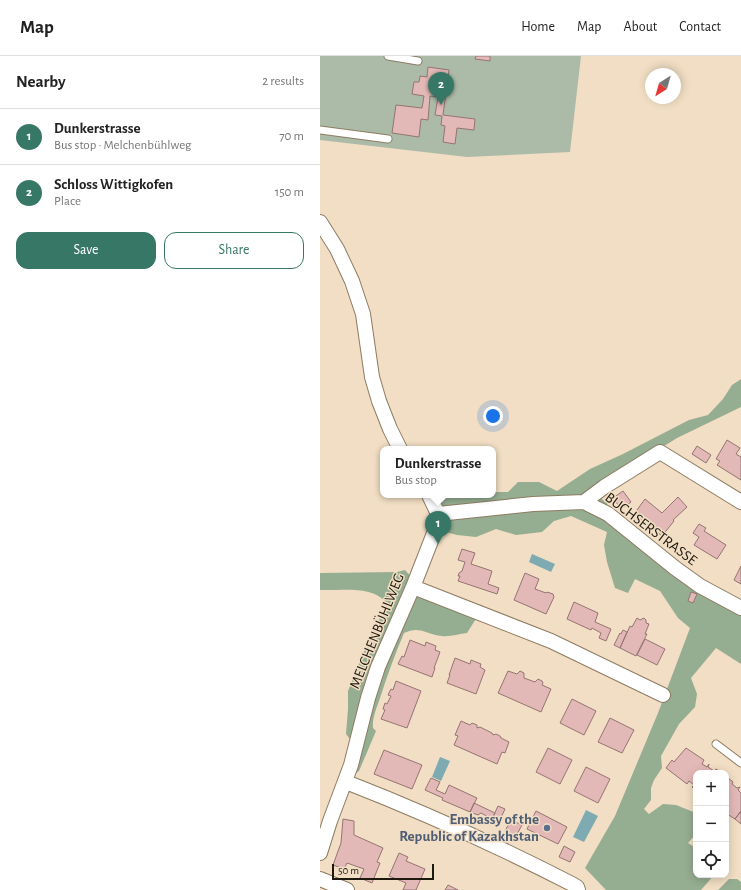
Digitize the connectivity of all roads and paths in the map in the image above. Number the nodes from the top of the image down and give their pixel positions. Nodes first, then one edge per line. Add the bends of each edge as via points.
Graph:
1 (388, 56) edge
2 (418, 61) dead end
3 (320, 130) edge
4 (388, 139) dead end
5 (320, 224) edge
6 (398, 446) edge
7 (430, 498) edge
8 (584, 502) junction
9 (741, 502) edge
10 (438, 514) junction
11 (413, 587) junction
12 (741, 608) edge
13 (663, 694) dead end
14 (716, 744) dead end
15 (741, 763) edge
16 (346, 782) junction
17 (320, 853) edge
18 (320, 879) edge
19 (575, 887) edge
20 (347, 890) edge

1 - 2 lane
3 - 4 lane
5 - 6 street via 337,249 352,281 363,314 372,376 379,401
7 - 10 street
8 - 9 street via 660,452
8 - 10 street, BUCHSERSTRASSE via 532,504
8 - 12 street, BUCHSERSTRASSE via 608,514 700,586
10 - 11 street, MELCHENBÜHLWEG via 438,523
11 - 13 street via 551,641
11 - 16 street, MELCHENBÜHLWEG via 373,682
14 - 15 lane
16 - 17 street, MELCHENBÜHLWEG
16 - 19 street via 454,827 536,865
18 - 20 street

